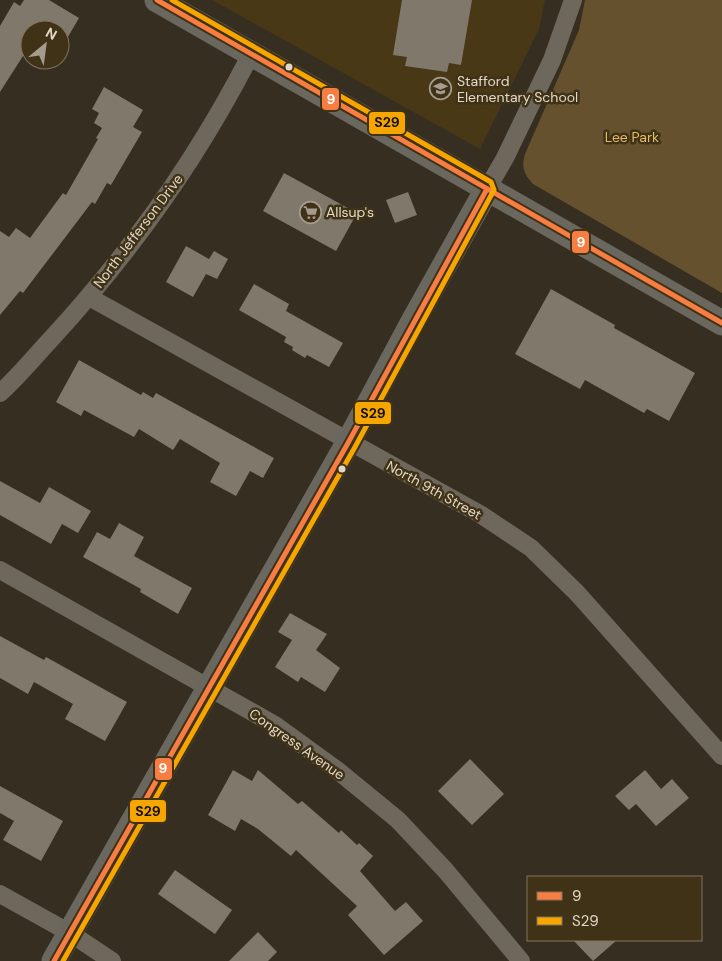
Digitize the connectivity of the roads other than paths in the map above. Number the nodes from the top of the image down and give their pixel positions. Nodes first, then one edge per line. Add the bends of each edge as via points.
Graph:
1 (157, 0) edge
2 (573, 0) edge
3 (252, 52) junction
4 (488, 189) junction
5 (89, 297) junction
6 (722, 323) edge
7 (0, 393) edge
8 (348, 443) junction
9 (0, 570) edge
10 (210, 687) junction
11 (722, 756) edge
12 (0, 894) edge
13 (70, 933) junction
14 (54, 961) edge
15 (112, 961) edge
16 (520, 961) edge

1 - 3 street
2 - 4 street via 552,60
3 - 4 street
3 - 5 street, North Jefferson Drive via 167,196
4 - 6 street
4 - 8 street
5 - 7 street, North Jefferson Drive
5 - 8 street, North 9th Street
8 - 10 street
8 - 11 street, North 9th Street via 480,514 531,548 576,593
9 - 10 street, Congress Avenue
10 - 13 street
10 - 16 street, Congress Avenue via 275,725 398,820 446,871
12 - 13 street
13 - 14 street
13 - 15 street

